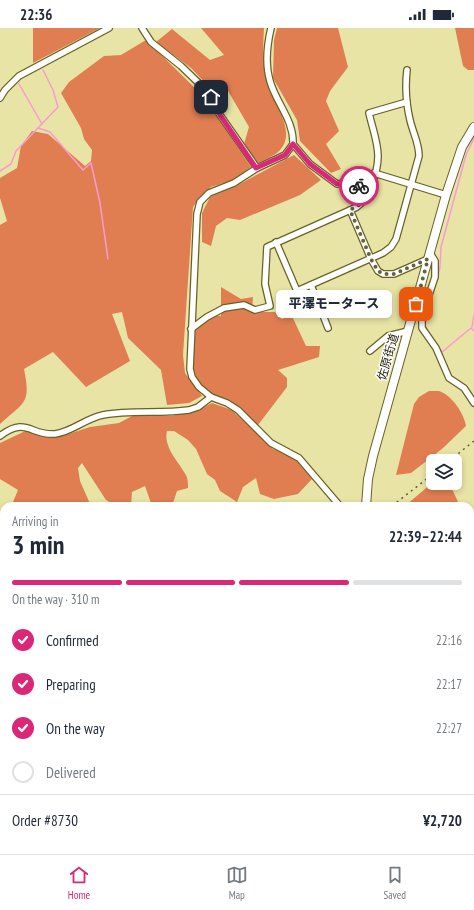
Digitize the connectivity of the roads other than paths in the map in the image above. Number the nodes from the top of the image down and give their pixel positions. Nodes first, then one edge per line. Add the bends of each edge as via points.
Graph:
1 (109, 28) edge
2 (142, 28) edge
3 (270, 28) edge
4 (407, 70) dead end
5 (0, 98) edge
6 (407, 102) junction
7 (474, 128) edge
8 (293, 144) junction
9 (256, 168) junction
10 (374, 173) junction
11 (412, 184) junction
12 (369, 192) junction
13 (446, 195) junction
14 (350, 210) junction
15 (276, 242) junction
16 (429, 256) junction
17 (371, 259) junction
18 (311, 285) junction
19 (328, 328) dead end
20 (191, 329) junction
21 (408, 331) junction
22 (370, 351) dead end
23 (211, 397) junction
24 (474, 403) edge
25 (0, 436) edge
26 (337, 502) edge
27 (366, 502) edge

1 - 5 street via 19,76
2 - 9 street via 151,42 207,91
3 - 8 street via 268,71 272,89 292,130
4 - 6 street
6 - 10 street via 369,113 378,150
6 - 11 street via 419,151
7 - 13 highway, 佐原街道 via 462,147
8 - 9 street via 285,155
8 - 12 street via 310,164 337,184 354,182
9 - 20 street via 234,183 209,193 200,202 197,214
10 - 11 street
10 - 12 street
11 - 13 street
11 - 17 street via 395,242 387,251
12 - 14 street via 361,204
13 - 16 highway, 佐原街道
14 - 15 street
14 - 17 street
15 - 18 street via 297,291
15 - 20 street via 267,247 265,284 270,306 255,310 244,305 224,308 207,316
16 - 17 street via 412,268 389,275 378,271
16 - 21 highway, 佐原街道
16 - 24 street via 436,261 435,277 422,316 422,328 436,348 449,378 464,388
17 - 18 street
18 - 19 street
20 - 23 street via 192,377
21 - 22 street via 388,336
21 - 27 highway, 佐原街道 via 373,456
23 - 25 street via 189,410 103,415 54,434 15,427
23 - 26 street via 238,410 271,443 299,458

